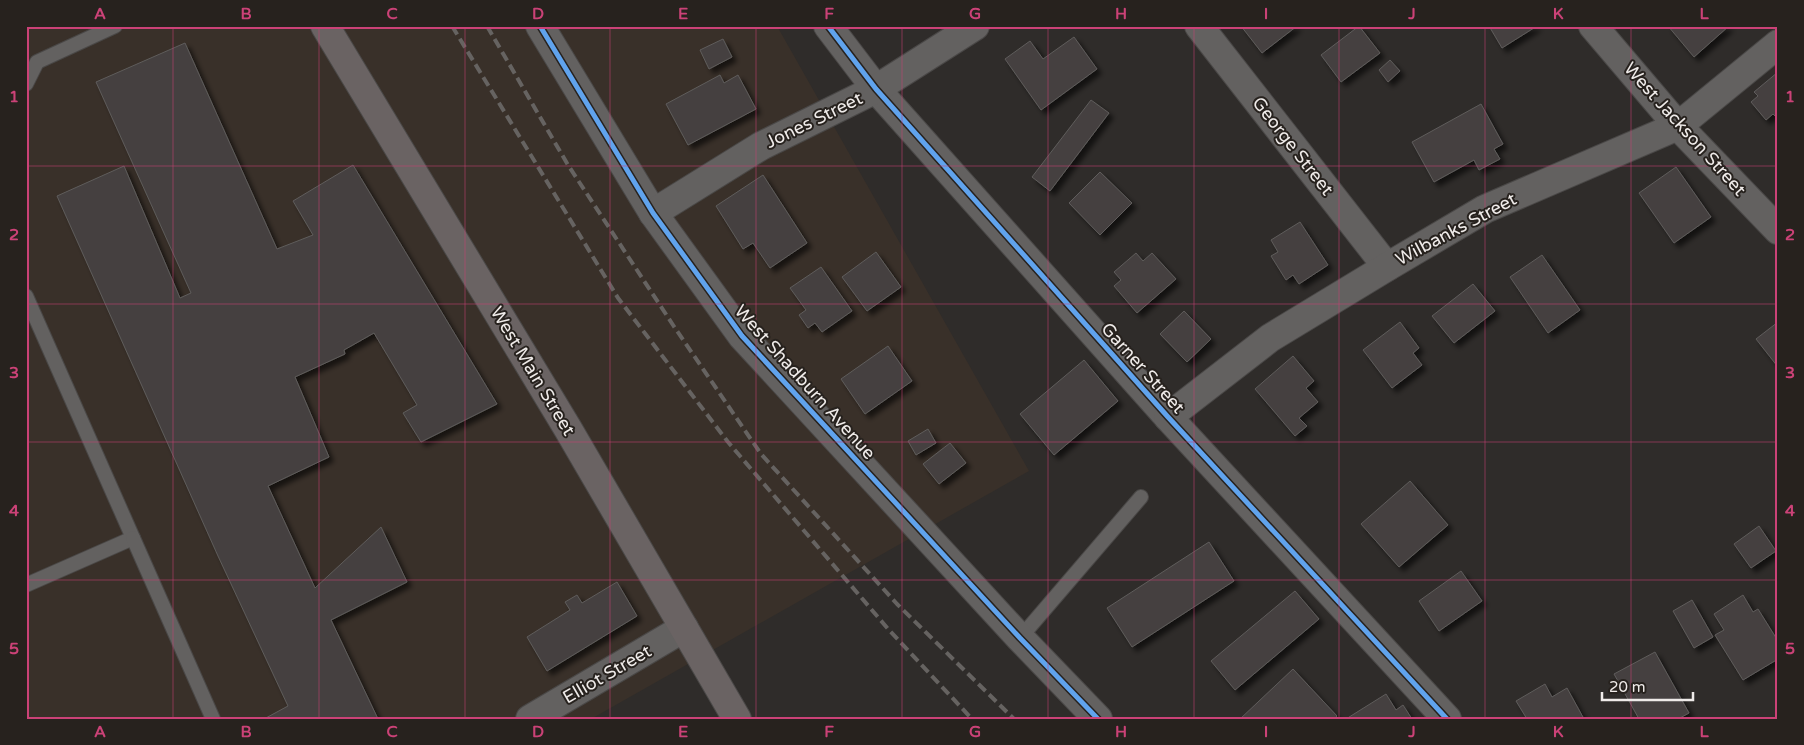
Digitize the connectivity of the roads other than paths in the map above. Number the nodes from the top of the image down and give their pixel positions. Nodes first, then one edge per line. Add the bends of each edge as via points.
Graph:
1 (114, 26) edge
2 (325, 26) edge
3 (540, 26) edge
4 (828, 26) edge
5 (975, 26) edge
6 (1199, 26) edge
7 (1593, 26) edge
8 (1778, 44) edge
9 (26, 84) edge
10 (876, 89) junction
11 (1678, 126) junction
12 (654, 213) junction
13 (1778, 230) edge
14 (1387, 266) junction
15 (26, 296) edge
16 (1168, 417) junction
17 (1141, 496) dead end
18 (133, 538) junction
19 (26, 585) edge
20 (684, 628) junction
21 (1020, 638) junction
22 (212, 719) edge
23 (530, 719) edge
24 (738, 719) edge
25 (1098, 719) edge
26 (1447, 719) edge

1 - 9 lane via 37,62
2 - 20 street, West Main Street via 563,420
3 - 12 street, West Shadburn Avenue
4 - 10 street, Garner Street
5 - 10 street, Jones Street
6 - 14 street, George Street
7 - 11 street, West Jackson Street
8 - 11 street, Wilbanks Street
10 - 12 street, Jones Street via 761,146
10 - 16 street, Garner Street
11 - 13 street, West Jackson Street
11 - 14 street, Wilbanks Street via 1485,209
12 - 21 street, West Shadburn Avenue via 742,336
14 - 16 street, Wilbanks Street via 1270,338
15 - 18 lane
16 - 26 street, Garner Street
17 - 21 lane
18 - 19 lane
18 - 22 lane
20 - 23 street, Elliot Street
20 - 24 street, West Main Street
21 - 25 street, West Shadburn Avenue

